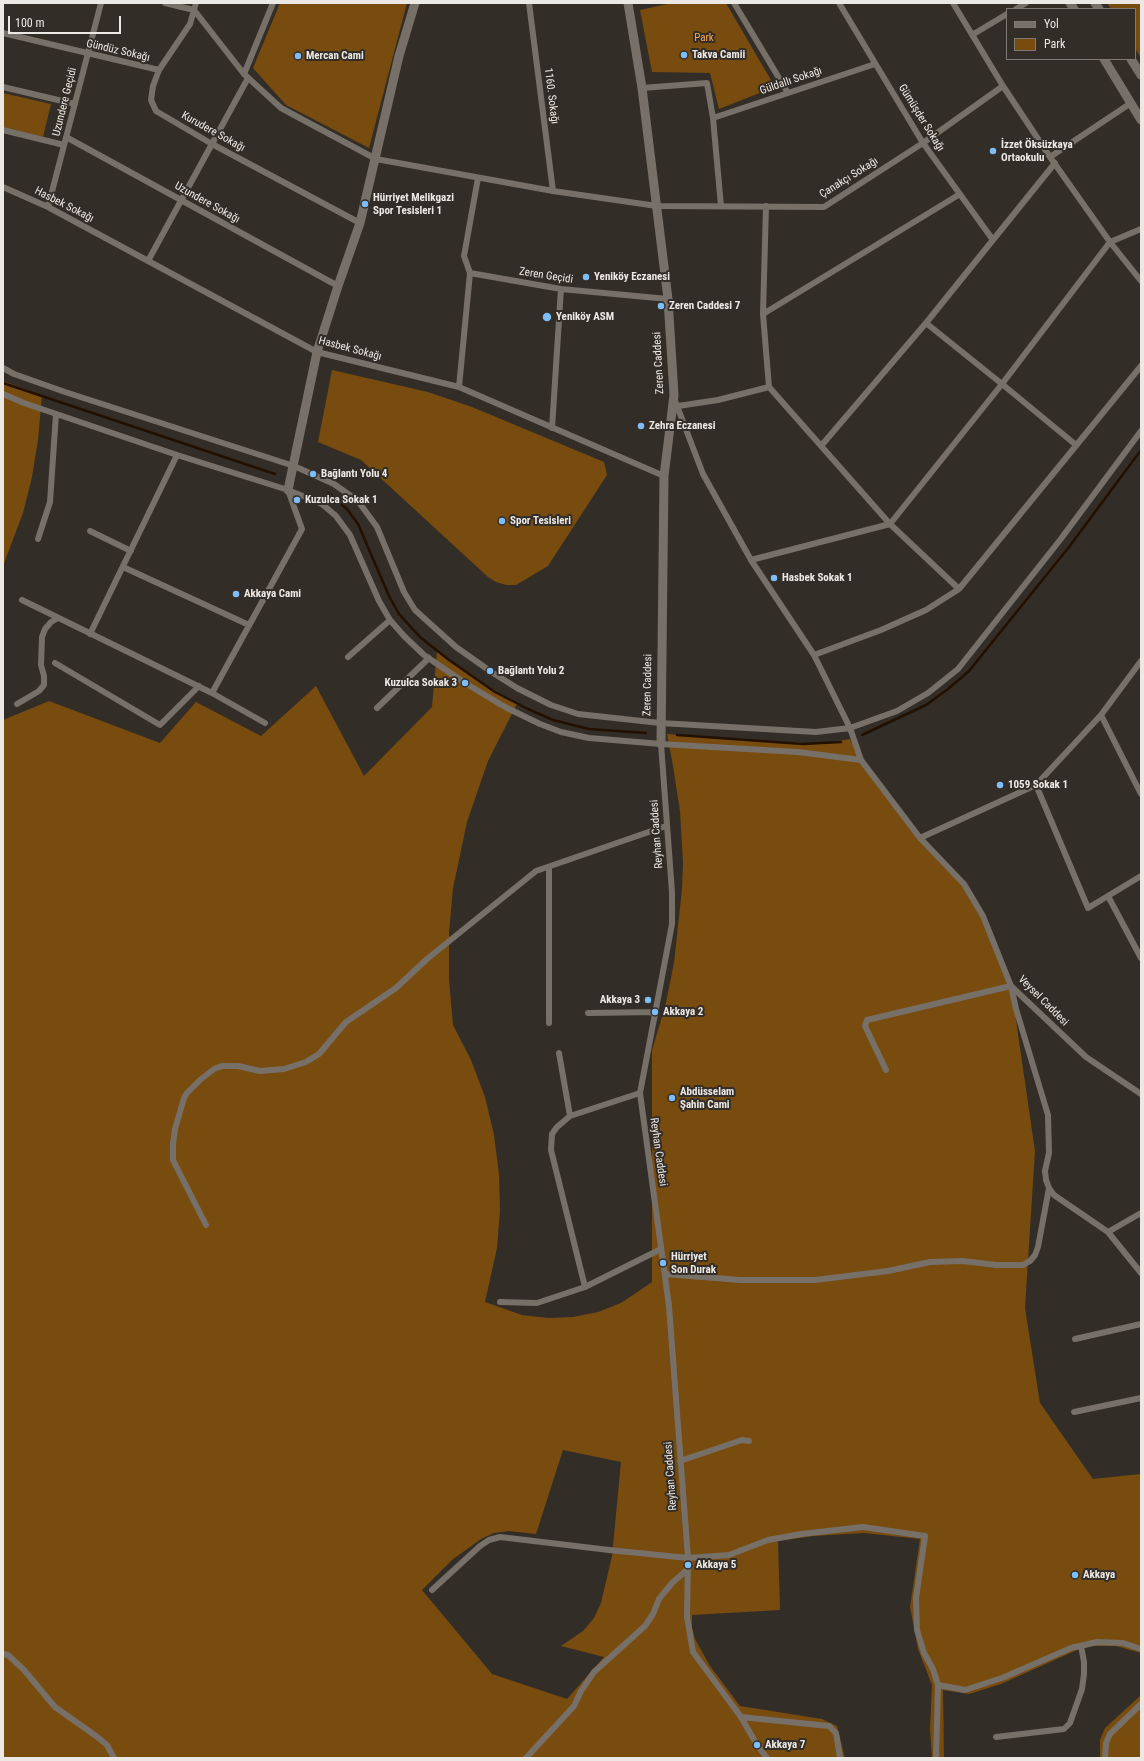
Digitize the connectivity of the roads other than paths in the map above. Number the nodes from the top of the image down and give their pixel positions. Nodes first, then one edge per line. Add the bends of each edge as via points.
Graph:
1 (101, 3) edge
2 (165, 3) edge
3 (196, 3) edge
4 (273, 3) edge
5 (415, 3) edge
6 (529, 3) edge
7 (628, 3) edge
8 (734, 3) edge
9 (839, 3) edge
10 (953, 3) edge
11 (194, 10) junction
12 (1006, 15) edge
13 (3, 33) edge
14 (972, 35) junction
15 (88, 54) junction
16 (1105, 60) edge
17 (1132, 60) edge
18 (875, 64) junction
19 (159, 70) junction
20 (1141, 75) edge
21 (246, 76) junction
22 (1003, 86) junction
23 (3, 87) edge
24 (642, 88) junction
25 (788, 93) junction
26 (1131, 103) junction
27 (75, 104) junction
28 (713, 118) junction
29 (1141, 120) edge
30 (3, 130) edge
31 (66, 137) junction
32 (923, 143) junction
33 (212, 144) junction
34 (64, 146) junction
35 (1050, 157) junction
36 (376, 159) junction
37 (1055, 163) junction
38 (478, 178) junction
39 (3, 187) edge
40 (553, 191) junction
41 (960, 194) junction
42 (181, 200) junction
43 (656, 206) junction
44 (721, 206) junction
45 (766, 206) junction
46 (48, 207) junction
47 (360, 223) junction
48 (1141, 229) edge
49 (993, 240) junction
50 (1110, 242) junction
51 (148, 261) junction
52 (470, 273) junction
53 (1141, 281) edge
54 (338, 286) junction
55 (561, 289) junction
56 (668, 299) junction
57 (763, 314) junction
58 (926, 323) junction
59 (317, 352) junction
60 (1141, 366) edge
61 (3, 368) edge
62 (1002, 384) junction
63 (459, 387) junction
64 (769, 387) junction
65 (3, 394) edge
66 (674, 395) junction
67 (678, 406) junction
68 (56, 414) junction
69 (552, 428) junction
70 (1141, 431) edge
71 (1076, 445) junction
72 (821, 446) junction
73 (177, 455) junction
74 (294, 466) junction
75 (664, 476) junction
76 (288, 490) junction
77 (890, 524) junction
78 (90, 531) dead end
79 (38, 539) dead end
80 (131, 551) junction
81 (752, 560) junction
82 (123, 567) junction
83 (960, 589) junction
84 (22, 600) dead end
85 (58, 618) junction
86 (390, 620) junction
87 (249, 625) junction
88 (90, 634) junction
89 (814, 655) junction
90 (348, 657) dead end
91 (429, 658) junction
92 (1141, 661) edge
93 (55, 664) dead end
94 (199, 686) junction
95 (212, 692) junction
96 (17, 704) dead end
97 (377, 708) dead end
98 (1101, 715) junction
99 (264, 723) dead end
100 (660, 723) junction
101 (850, 728) junction
102 (661, 744) junction
103 (861, 760) junction
104 (1036, 785) junction
105 (1141, 794) edge
106 (666, 826) junction
107 (920, 838) junction
108 (549, 867) junction
109 (1141, 876) edge
110 (1108, 896) junction
111 (1141, 958) edge
112 (1011, 986) junction
113 (655, 1012) junction
114 (588, 1013) dead end
115 (549, 1023) dead end
116 (559, 1053) dead end
117 (886, 1070) dead end
118 (640, 1093) junction
119 (1141, 1094) edge
120 (570, 1116) junction
121 (1049, 1188) junction
122 (1141, 1213) edge
123 (206, 1225) dead end
124 (1108, 1232) junction
125 (662, 1249) junction
126 (1141, 1273) edge
127 (665, 1274) junction
128 (585, 1288) junction
129 (500, 1302) dead end
130 (1141, 1324) edge
131 (1075, 1338) dead end
132 (1141, 1398) edge
133 (1074, 1412) dead end
134 (749, 1441) dead end
135 (680, 1461) junction
136 (688, 1564) junction
137 (432, 1590) dead end
138 (1081, 1646) junction
139 (1141, 1649) edge
140 (3, 1654) edge
141 (938, 1685) junction
142 (1141, 1704) edge
143 (740, 1717) junction
144 (996, 1737) dead end
145 (114, 1758) edge
146 (526, 1758) edge
147 (767, 1758) edge
148 (840, 1758) edge
149 (936, 1758) edge
150 (1105, 1758) edge

1 - 15 street, Uzundere Geçidi
2 - 11 street
3 - 11 street, Kurudere Sokağı
4 - 21 street
5 - 36 street via 399,56
6 - 40 street, 1160. Sokağı
7 - 24 street, Zeren Caddesi
8 - 25 street
9 - 18 street, Gümüşder Sokağı
10 - 14 street
11 - 19 street, Kurudere Sokağı via 190,24
11 - 21 street, Çanakçı Sokağı
12 - 14 street
13 - 15 street, Gündüz Sokağı
14 - 22 street
15 - 19 street, Gündüz Sokağı
15 - 27 street, Uzundere Geçidi
16 - 26 street
17 - 20 street
18 - 25 street, Güldallı Sokağı
18 - 32 street, Gümüşder Sokağı
19 - 33 street, Kurudere Sokağı via 151,95 156,111
21 - 33 street
21 - 36 street, Çanakçı Sokağı via 281,108
22 - 32 street, Çanakçı Sokağı
22 - 35 street
23 - 27 street
24 - 28 street via 707,83
24 - 43 street, Zeren Caddesi
25 - 28 street, Güldallı Sokağı
26 - 29 street
26 - 35 street
27 - 31 street, Uzundere Geçidi
28 - 44 street
30 - 34 street
31 - 34 street, Uzundere Geçidi
31 - 42 street, Uzundere Sokağı
32 - 41 street, Gümüşder Sokağı
32 - 45 street, Çanakçı Sokağı via 824,208
33 - 42 street
33 - 47 street, Kurudere Sokağı
34 - 46 street, Uzundere Geçidi
35 - 37 street
36 - 38 street, Çanakçı Sokağı
36 - 47 street
37 - 49 street
37 - 50 street
38 - 40 street, Çanakçı Sokağı
38 - 52 street via 464,256
39 - 46 street, Hasbek Sokağı
40 - 43 street, Çanakçı Sokağı
41 - 49 street, Gümüşder Sokağı
41 - 57 street
42 - 51 street
42 - 54 street, Uzundere Sokağı
43 - 44 street, Çanakçı Sokağı
43 - 56 street, Zeren Caddesi
44 - 45 street, Çanakçı Sokağı
45 - 57 street
46 - 51 street, Hasbek Sokağı
47 - 54 street
48 - 50 street
49 - 58 street
50 - 53 street
50 - 62 street
51 - 59 street, Hasbek Sokağı
52 - 55 street, Zeren Geçidi
52 - 63 street
54 - 59 street
55 - 56 street, Zeren Geçidi
55 - 69 street
56 - 66 street, Zeren Caddesi
57 - 64 street
58 - 62 street
58 - 72 street
59 - 63 street, Hasbek Sokağı
59 - 74 street
60 - 71 street
61 - 74 street via 65,392
62 - 71 street
62 - 77 street
63 - 69 street, Hasbek Sokağı
64 - 67 street via 718,400
64 - 72 street
65 - 68 street
66 - 67 street, Veysel Caddesi
66 - 75 street, Zeren Caddesi
67 - 81 street, Veysel Caddesi via 703,474
68 - 73 street
68 - 79 street via 50,502
69 - 75 street, Hasbek Sokağı
70 - 101 street via 1060,540 958,669 928,693 897,711
71 - 83 street
72 - 77 street
73 - 76 street
73 - 80 street
74 - 76 street
74 - 100 street via 334,484 358,501 376,527 404,592 415,610 456,647 490,671 551,705 578,714
75 - 100 street, Zeren Caddesi
76 - 86 street via 322,504 339,519 354,543 374,591
76 - 87 street via 302,529
77 - 81 street
77 - 83 street
78 - 80 street
80 - 82 street
81 - 89 street, Veysel Caddesi
82 - 87 street
82 - 88 street
83 - 89 street via 926,610
84 - 85 street
85 - 88 street
85 - 96 street via 45,629 42,637 41,665 44,685 39,691
86 - 90 street
86 - 91 street
87 - 95 street
88 - 94 street
89 - 101 street, Veysel Caddesi
91 - 97 street
91 - 102 street via 478,691 550,728 589,738
92 - 98 street
93 - 94 street via 160,725
94 - 95 street
95 - 99 street
98 - 104 street
98 - 105 street
100 - 101 street via 816,732
100 - 102 street, Zeren Caddesi
101 - 103 street, Veysel Caddesi
102 - 103 street via 798,752
102 - 106 street, Reyhan Caddesi
103 - 107 street, Veysel Caddesi
104 - 107 street
104 - 110 street via 1088,908
106 - 108 street
106 - 113 street, Reyhan Caddesi via 672,924
107 - 112 street, Veysel Caddesi via 964,884 983,916
108 - 115 street
108 - 123 street via 536,871 427,959 396,988 346,1022 319,1054 306,1062 284,1069 260,1071 222,1066 214,1069 187,1092 173,1144 173,1160
109 - 110 street
110 - 111 street
112 - 117 street via 867,1020 865,1026
112 - 119 street, Veysel Caddesi via 1086,1057
112 - 121 street via 1048,1115 1049,1153 1045,1171
113 - 114 street
113 - 118 street, Reyhan Caddesi
116 - 120 street
118 - 120 street
118 - 125 street, Reyhan Caddesi
120 - 128 street via 552,1134 551,1150
121 - 124 street via 1054,1195
121 - 127 street via 1038,1247 1030,1261 1023,1265 963,1261 930,1262 888,1272 815,1280 740,1280
122 - 124 street
124 - 126 street
125 - 127 street, Reyhan Caddesi
125 - 128 street
127 - 135 street, Reyhan Caddesi
128 - 129 street via 537,1303
130 - 131 street
132 - 133 street
134 - 135 street via 742,1440
135 - 136 street, Reyhan Caddesi
136 - 137 street via 609,1550 500,1537 480,1546
136 - 141 street via 729,1555 768,1540 801,1534 863,1527 925,1536 916,1598 917,1630
136 - 143 street, Reyhan Caddesi via 687,1617 694,1652
136 - 146 street via 659,1599 645,1626 594,1672 574,1706
138 - 139 street via 1096,1642 1123,1643
138 - 141 street via 965,1690
138 - 144 street via 1084,1662 1082,1689 1070,1723 1064,1729
140 - 145 street via 8,1655 24,1670 55,1707 106,1745
141 - 149 street
142 - 150 street via 1110,1734 1106,1743
143 - 147 street, Reyhan Caddesi
143 - 148 street via 829,1726 836,1733

